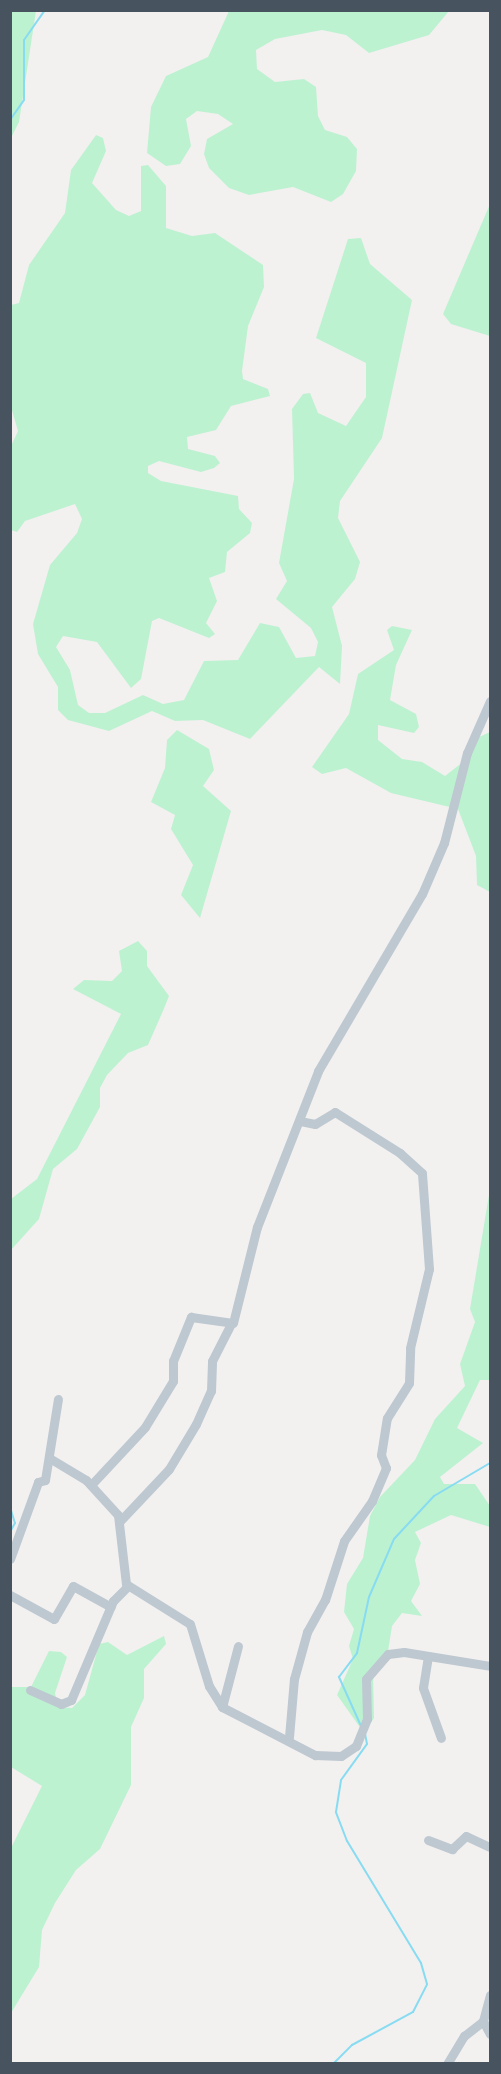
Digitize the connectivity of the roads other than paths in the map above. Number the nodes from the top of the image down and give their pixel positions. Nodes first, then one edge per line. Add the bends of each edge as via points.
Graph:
1 (490, 701) edge
2 (299, 1121) junction
3 (230, 1326) junction
4 (58, 1399) dead end
5 (51, 1459) junction
6 (90, 1485) junction
7 (120, 1521) junction
8 (10, 1559) edge
9 (128, 1586) junction
10 (10, 1595) edge
11 (111, 1607) junction
12 (238, 1646) dead end
13 (428, 1656) junction
14 (490, 1666) edge
15 (30, 1690) dead end
16 (222, 1707) junction
17 (289, 1737) junction
18 (441, 1738) dead end
19 (428, 1840) dead end
20 (490, 1847) edge
21 (490, 1995) edge
22 (483, 2021) junction
23 (490, 2034) edge
24 (447, 2064) edge

1 - 2 street via 467,753 444,843 422,894 321,1065
2 - 3 street via 257,1227
2 - 17 street via 318,1124 334,1112 400,1153 422,1173 429,1269 410,1348 409,1383 387,1418 381,1455 386,1468 372,1501 344,1541 325,1600 307,1632 294,1679
3 - 6 street via 191,1317 173,1364 173,1381 144,1428
3 - 7 street via 212,1361 211,1391 196,1424 169,1469
4 - 5 street
5 - 6 street
5 - 8 street
6 - 7 street
7 - 9 street
9 - 11 street
9 - 16 street via 190,1624 208,1686
10 - 11 street via 54,1619 73,1586
11 - 15 street via 71,1700 61,1704
12 - 16 street
13 - 14 street
13 - 17 street via 397,1652 375,1664 366,1679 365,1727 356,1746 333,1757 315,1755
13 - 18 street via 423,1688
16 - 17 street
19 - 20 street via 452,1850 466,1836
21 - 22 street
22 - 23 street
22 - 24 street via 464,2036

